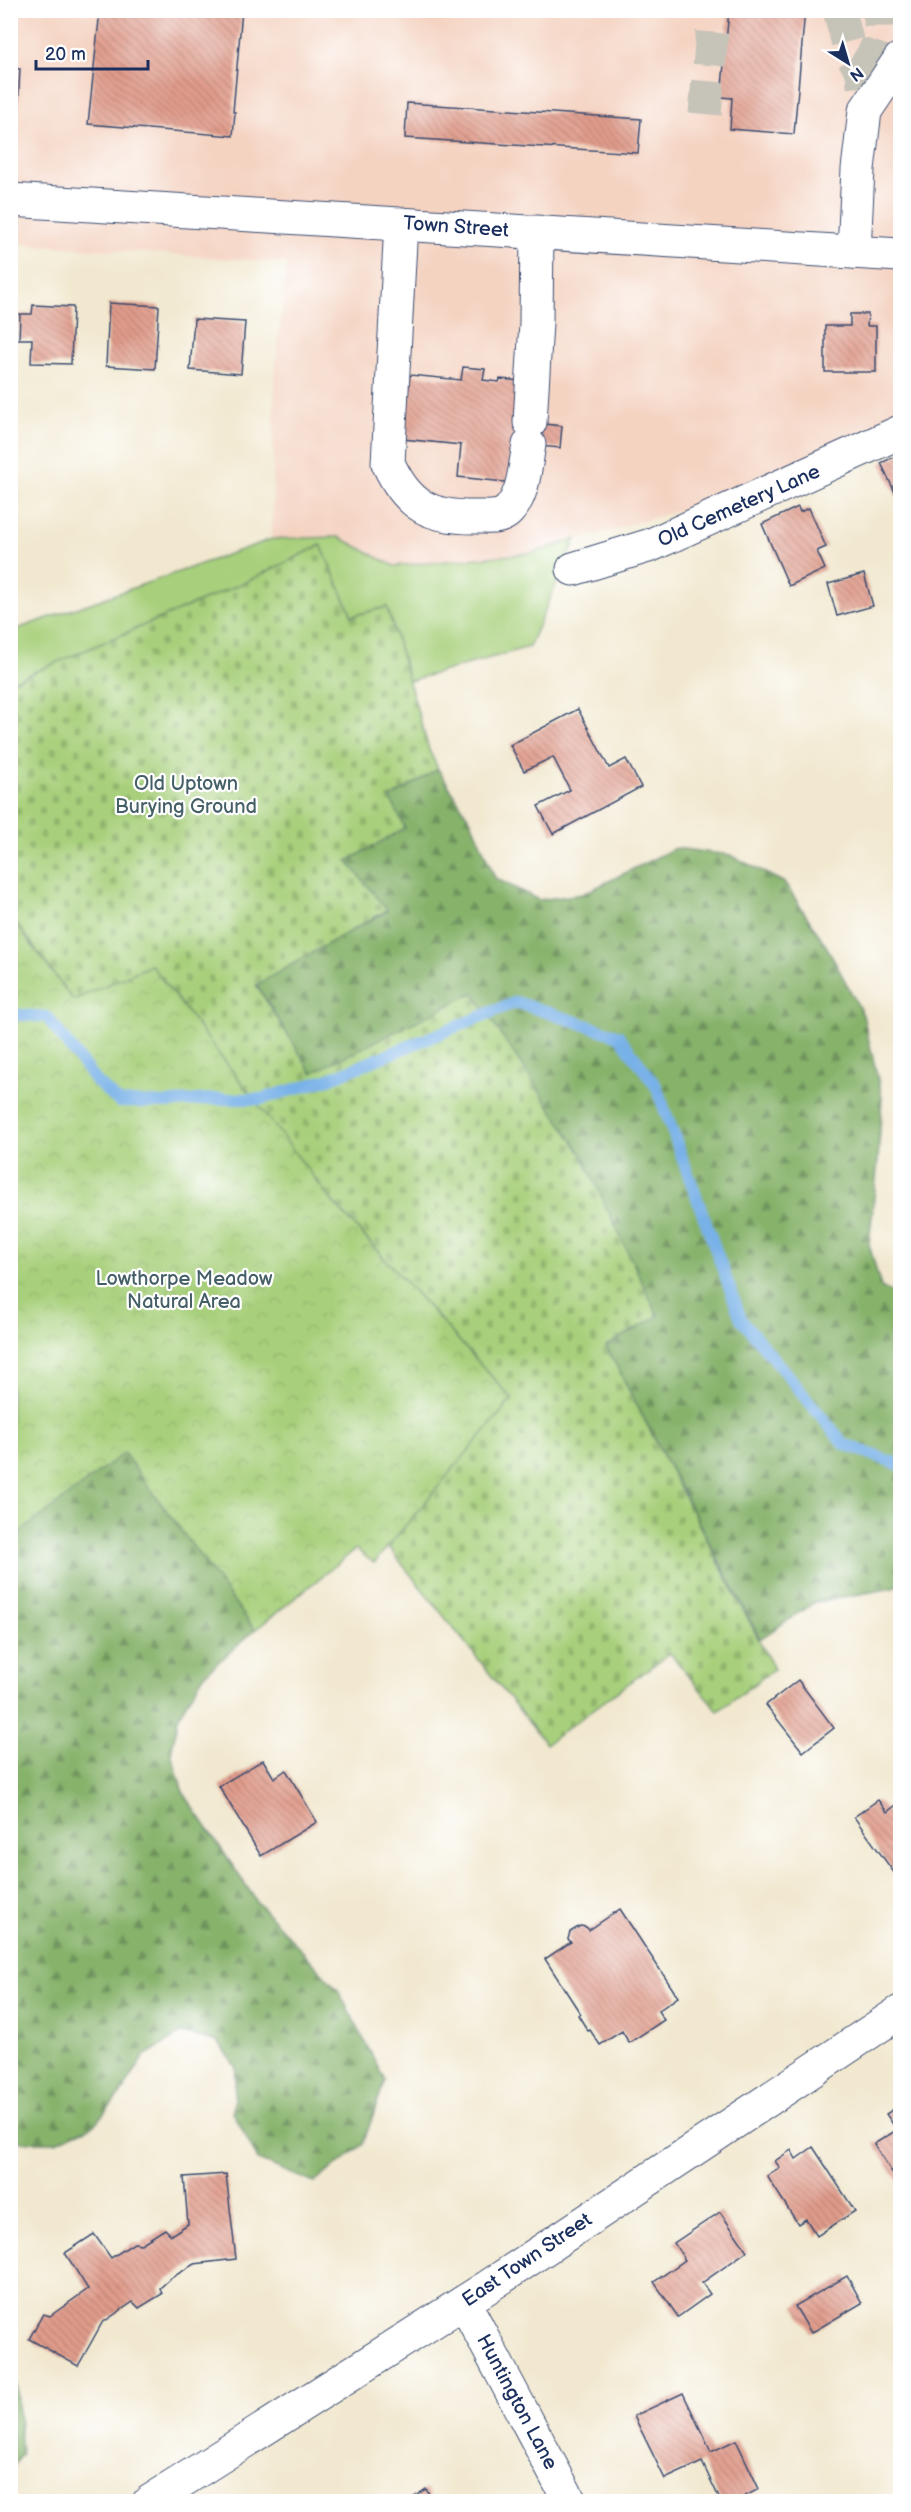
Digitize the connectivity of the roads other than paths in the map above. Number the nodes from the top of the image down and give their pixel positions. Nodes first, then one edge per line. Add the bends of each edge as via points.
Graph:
1 (900, 59) edge
2 (10, 200) edge
3 (401, 224) junction
4 (537, 232) junction
5 (854, 252) junction
6 (900, 255) edge
7 (900, 432) edge
8 (573, 569) dead end
9 (900, 2013) edge
10 (464, 2302) junction
11 (149, 2502) edge
12 (570, 2502) edge

1 - 5 street via 865,111
2 - 3 street, Town Street
3 - 4 street, Town Street
3 - 4 street via 388,463 397,484 413,501 436,514 461,518 501,516 509,510 522,483 536,323
4 - 5 street, Town Street
5 - 6 street, Town Street
7 - 8 street, Old Cemetery Lane via 675,535
9 - 10 street, East Town Street
10 - 11 street, East Town Street
10 - 12 street, Huntington Lane

